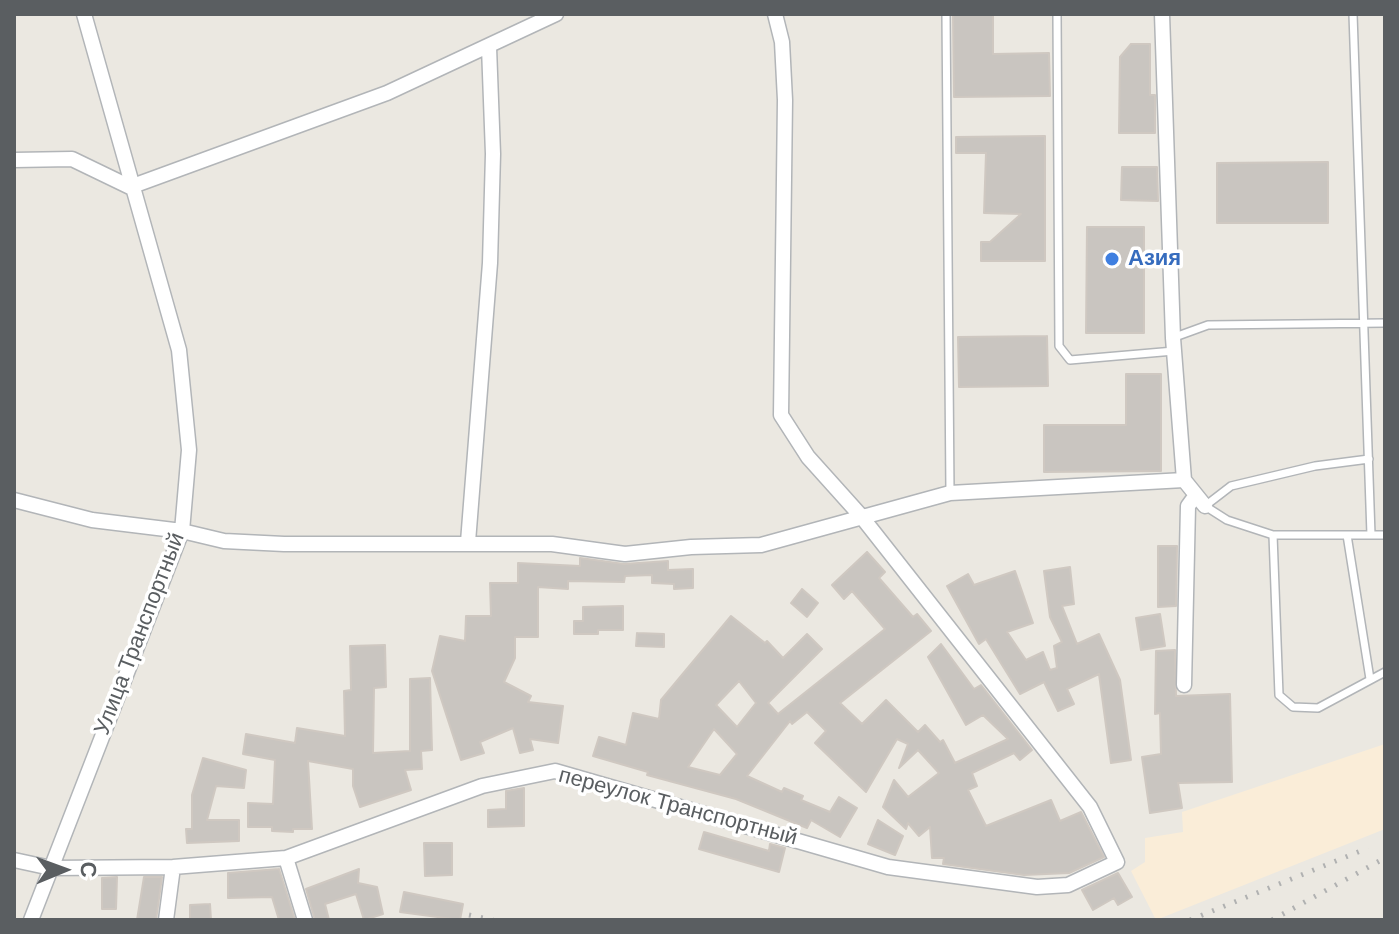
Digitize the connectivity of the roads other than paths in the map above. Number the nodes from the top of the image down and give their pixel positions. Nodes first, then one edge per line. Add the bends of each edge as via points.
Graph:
1 (84, 14) edge
2 (556, 14) edge
3 (775, 14) edge
4 (946, 14) edge
5 (1057, 14) edge
6 (1162, 14) edge
7 (1353, 14) edge
8 (489, 47) junction
9 (14, 160) edge
10 (130, 187) junction
11 (1366, 323) junction
12 (1385, 323) edge
13 (1173, 345) junction
14 (1369, 459) junction
15 (1184, 480) junction
16 (950, 493) junction
17 (14, 500) edge
18 (1201, 501) junction
19 (861, 516) junction
20 (182, 531) junction
21 (1273, 535) junction
22 (1347, 535) junction
23 (1371, 535) junction
24 (1385, 535) edge
25 (468, 542) junction
26 (1385, 672) edge
27 (1370, 679) junction
28 (1184, 685) dead end
29 (286, 858) junction
30 (14, 860) edge
31 (173, 867) junction
32 (51, 868) junction
33 (31, 920) edge
34 (166, 920) edge
35 (305, 920) edge

1 - 10 street, Улица Транспортный
2 - 8 street
3 - 19 street via 785,100 781,415 808,457
4 - 16 lane
5 - 13 lane via 1059,346 1070,360
6 - 13 street
7 - 11 lane
8 - 10 street via 387,93
8 - 25 street via 490,263
9 - 10 street via 72,159
10 - 20 street, Улица Транспортный via 179,350 189,450
11 - 12 lane
11 - 13 lane via 1208,325
11 - 14 lane
13 - 15 street
14 - 18 lane via 1231,486
14 - 23 lane
15 - 16 street
15 - 18 street
16 - 19 street
17 - 20 street via 92,520
18 - 21 lane via 1227,520
18 - 28 street via 1188,506
19 - 25 street via 761,545 625,554 552,544
19 - 29 street, переулок Транспортный via 1090,807 1117,862 1068,885 1037,887 888,867 555,771 482,786
20 - 25 street via 224,541 284,544
20 - 32 street, Улица Транспортный
21 - 22 lane
21 - 27 lane via 1279,695 1293,707 1318,708
22 - 23 lane
22 - 27 lane
23 - 24 lane
26 - 27 lane
29 - 31 street, переулок Транспортный
29 - 35 street
30 - 32 street, переулок Транспортный
31 - 32 street, переулок Транспортный
31 - 34 street
32 - 33 street, Улица Транспортный

